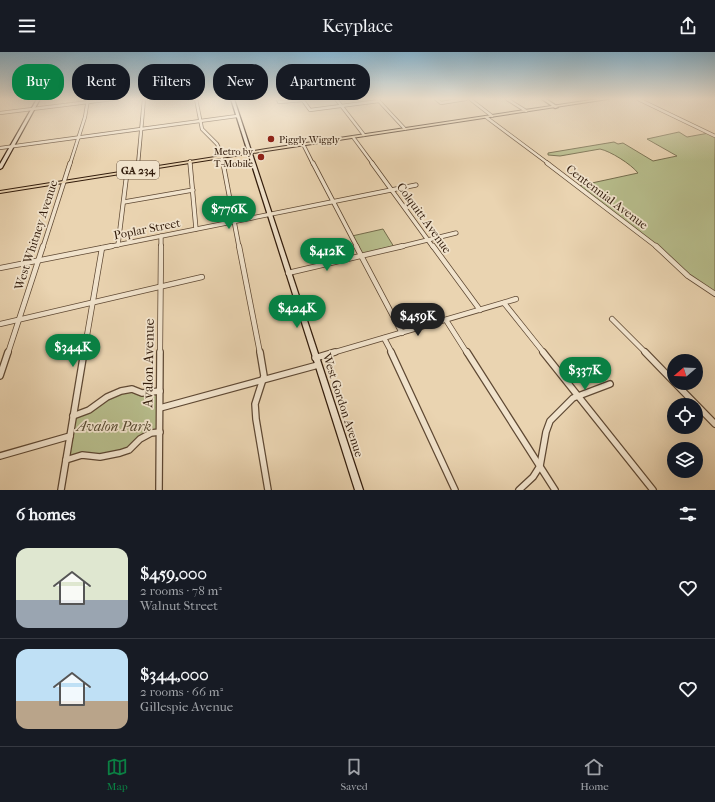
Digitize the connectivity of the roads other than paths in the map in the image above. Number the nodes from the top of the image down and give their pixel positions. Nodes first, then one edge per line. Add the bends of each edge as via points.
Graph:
1 (28, 119) edge
2 (84, 119) edge
3 (142, 119) edge
4 (212, 119) edge
5 (238, 119) edge
6 (352, 119) edge
7 (396, 119) edge
8 (470, 119) edge
9 (489, 119) edge
10 (681, 119) edge
11 (200, 121) junction
12 (141, 129) junction
13 (405, 129) junction
14 (364, 135) junction
15 (715, 136) edge
16 (79, 137) junction
17 (353, 137) junction
18 (303, 144) junction
19 (12, 147) junction
20 (0, 148) edge
21 (249, 152) junction
22 (221, 157) junction
23 (190, 162) junction
24 (0, 168) edge
25 (137, 170) junction
26 (127, 172) junction
27 (65, 182) junction
28 (416, 185) dead end
29 (193, 190) junction
30 (391, 190) junction
31 (0, 192) edge
32 (333, 201) junction
33 (124, 202) junction
34 (270, 214) junction
35 (234, 221) junction
36 (196, 229) junction
37 (456, 233) dead end
38 (161, 236) junction
39 (428, 239) junction
40 (118, 245) junction
41 (102, 248) junction
42 (361, 255) junction
43 (38, 260) junction
44 (0, 268) edge
45 (288, 273) junction
46 (202, 277) dead end
47 (161, 286) junction
48 (715, 294) edge
49 (516, 299) dead end
50 (93, 302) junction
51 (504, 303) junction
52 (480, 310) junction
53 (612, 319) dead end
54 (19, 320) junction
55 (446, 320) junction
56 (0, 324) edge
57 (402, 333) junction
58 (384, 338) junction
59 (316, 361) junction
60 (0, 376) edge
61 (667, 376) edge
62 (263, 381) junction
63 (610, 384) dead end
64 (681, 390) edge
65 (160, 391) junction
66 (578, 396) junction
67 (160, 408) junction
68 (73, 416) junction
69 (715, 424) edge
70 (160, 432) junction
71 (70, 436) junction
72 (0, 456) edge
73 (66, 460) junction
74 (540, 466) junction
75 (61, 490) edge
76 (159, 490) edge
77 (268, 490) edge
78 (359, 490) edge
79 (455, 490) edge
80 (519, 490) edge
81 (555, 490) edge
82 (653, 490) edge

1 - 19 street
2 - 16 street, West Whitney Avenue
3 - 12 street
4 - 11 street
5 - 21 street, West Gordon Avenue
6 - 14 street
7 - 13 street
8 - 13 main road, GA 234
9 - 48 street, Centennial Avenue via 650,240 688,276
10 - 15 street
11 - 12 street
11 - 22 street via 204,132 216,144
12 - 16 street
12 - 25 street
13 - 14 main road, GA 234
14 - 17 main road, GA 234
16 - 19 street
16 - 27 street, West Whitney Avenue
17 - 18 main road, GA 234
17 - 30 street, Colquitt Avenue
18 - 21 main road, GA 234
18 - 32 street
19 - 20 street
19 - 24 street
21 - 22 main road, GA 234
21 - 34 street, West Gordon Avenue
22 - 23 main road, GA 234
22 - 35 street
23 - 25 main road, GA 234
23 - 29 street
25 - 26 main road, GA 234
26 - 27 main road, GA 234
26 - 33 street
27 - 31 main road, GA 234
27 - 43 street, West Whitney Avenue
28 - 30 street, Poplar Street
29 - 33 street
29 - 36 street
30 - 32 street, Poplar Street
30 - 39 street, Colquitt Avenue
32 - 34 street, Poplar Street
32 - 42 street
33 - 40 street
34 - 35 street, Poplar Street
34 - 45 street, West Gordon Avenue
35 - 36 street, Poplar Street
35 - 62 street via 262,362
36 - 38 street, Poplar Street
37 - 39 street
38 - 40 street, Poplar Street
38 - 47 street, Avalon Avenue
39 - 42 street
39 - 52 street, Colquitt Avenue
40 - 41 street, Poplar Street
41 - 43 street, Poplar Street
41 - 50 street
42 - 45 street
42 - 57 street
43 - 44 street, Poplar Street
43 - 54 street, West Whitney Avenue
45 - 59 street, West Gordon Avenue
46 - 47 street
47 - 50 street
47 - 65 street, Avalon Avenue
49 - 51 street
50 - 54 street
50 - 68 street
51 - 52 street
51 - 66 street
52 - 55 street
53 - 61 street
54 - 56 street
54 - 60 street, West Whitney Avenue
55 - 57 street
55 - 74 street
57 - 58 street
58 - 59 street
58 - 79 street
59 - 62 street
59 - 78 street, West Gordon Avenue
62 - 67 street
62 - 77 street via 255,404
63 - 66 street
64 - 69 street
65 - 67 street, Avalon Avenue
65 - 68 street via 121,391 89,410
66 - 74 street via 569,400 550,421
66 - 82 street
67 - 70 street, Avalon Avenue
68 - 71 street
70 - 73 street via 151,433 129,450 120,453 100,457 82,455
70 - 76 street, Avalon Avenue
71 - 72 street
71 - 73 street
73 - 75 street
74 - 80 street
74 - 81 street

